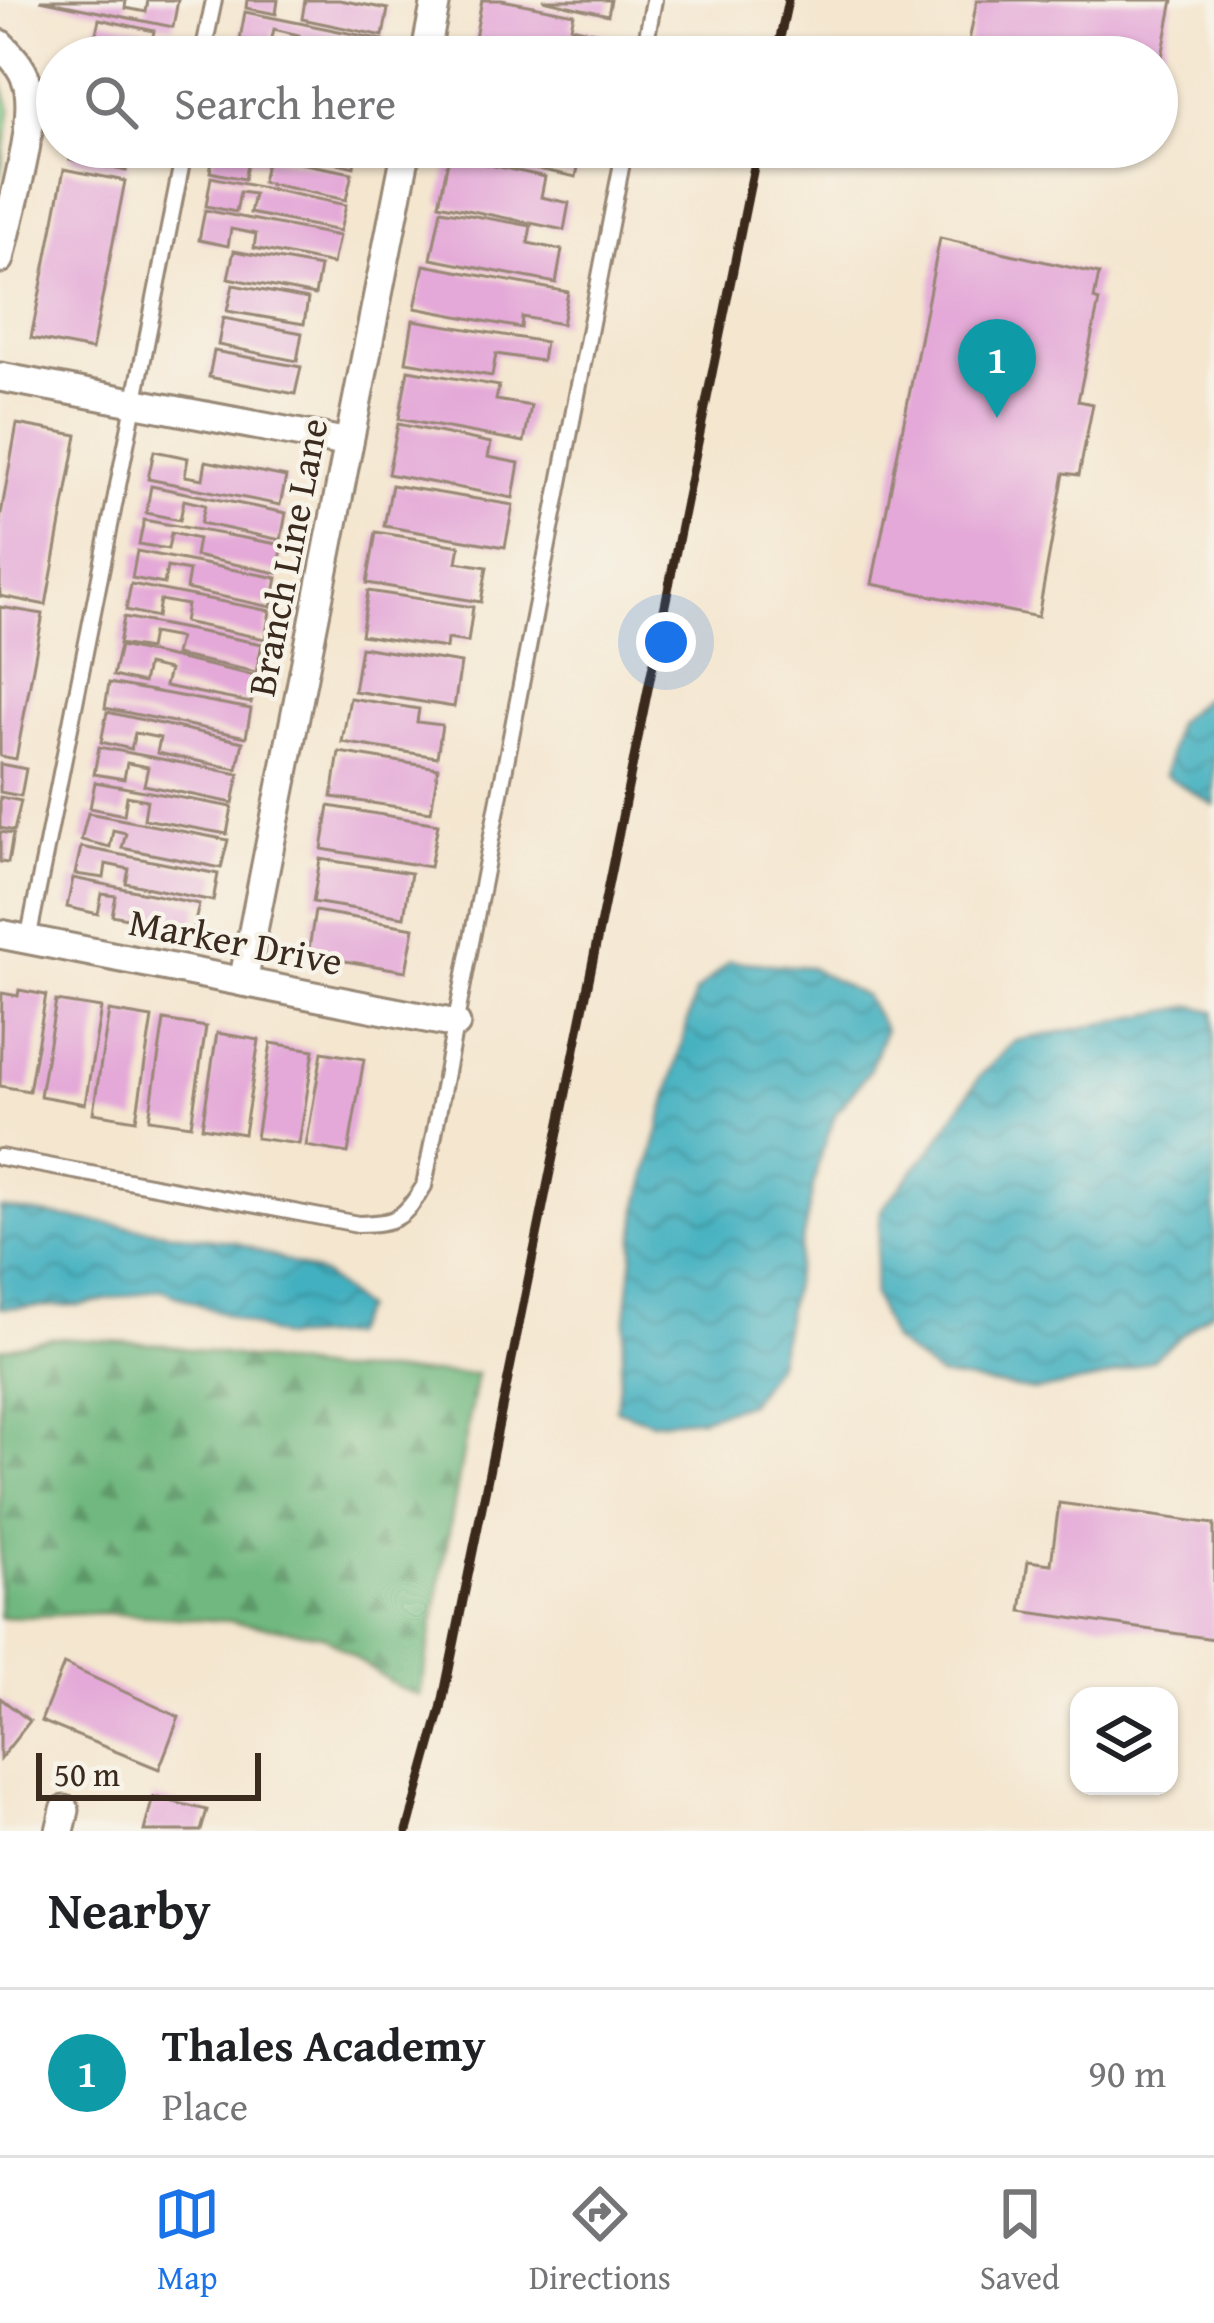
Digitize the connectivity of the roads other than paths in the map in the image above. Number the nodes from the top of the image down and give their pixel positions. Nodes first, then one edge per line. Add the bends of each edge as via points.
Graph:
1 (214, 0) edge
2 (436, 0) edge
3 (654, 0) edge
4 (206, 36) edge
5 (429, 36) edge
6 (647, 36) edge
7 (0, 44) edge
8 (180, 168) edge
9 (403, 168) edge
10 (621, 168) edge
11 (0, 259) edge
12 (0, 377) edge
13 (135, 401) junction
14 (349, 443) junction
15 (14, 937) edge
16 (243, 982) junction
17 (456, 1024) junction
18 (0, 1157) edge

1 - 4 lane
2 - 5 street
3 - 6 lane
7 - 11 street via 22,67 29,116
8 - 13 lane
9 - 14 street, Branch Line Lane
10 - 17 lane
12 - 13 street
13 - 14 street
13 - 15 lane
14 - 16 street, Branch Line Lane
15 - 16 street, Marker Drive
16 - 17 street, Marker Drive
17 - 18 lane via 424,1186 406,1214 385,1223

